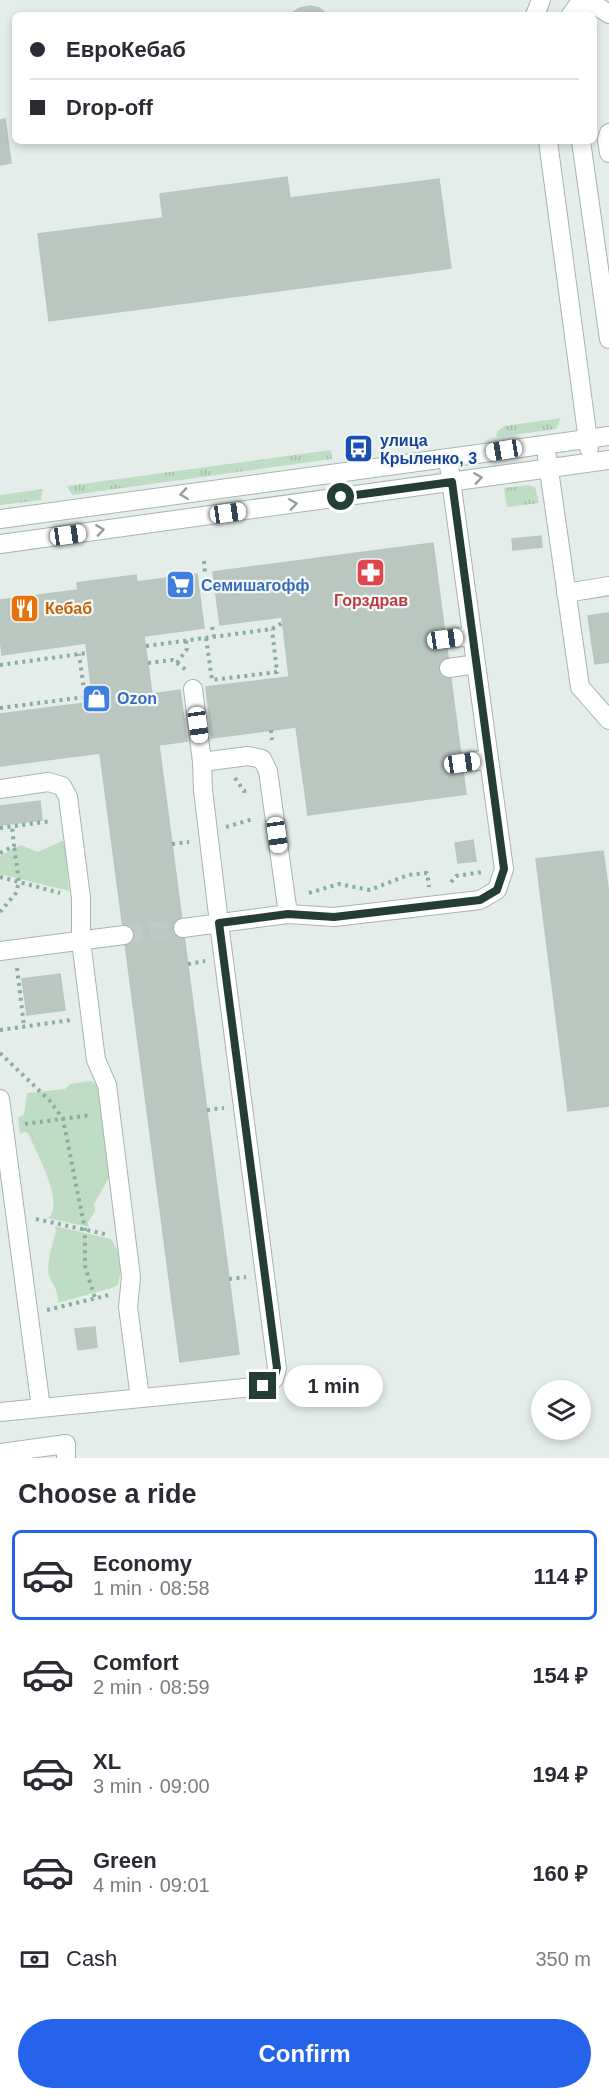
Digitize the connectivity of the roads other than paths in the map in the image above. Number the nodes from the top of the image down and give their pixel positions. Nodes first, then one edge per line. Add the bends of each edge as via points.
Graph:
1 (573, 12) edge
2 (609, 14) edge
3 (609, 133) edge
4 (548, 144) edge
5 (581, 144) edge
6 (609, 153) edge
7 (609, 339) edge
8 (609, 436) edge
9 (588, 438) junction
10 (545, 444) junction
11 (448, 458) junction
12 (600, 461) edge
13 (548, 469) junction
14 (452, 482) junction
15 (0, 519) edge
16 (0, 544) edge
17 (609, 586) edge
18 (566, 593) junction
19 (472, 636) junction
20 (445, 639) dead end
21 (476, 664) junction
22 (449, 668) dead end
23 (193, 689) road end
24 (609, 720) edge
25 (489, 759) junction
26 (202, 762) junction
27 (462, 763) dead end
28 (0, 789) edge
29 (287, 907) junction
30 (219, 923) junction
31 (183, 928) tunnel mouth
32 (124, 935) tunnel mouth
33 (81, 941) junction
34 (7, 950) edge
35 (0, 1099) edge
36 (140, 1398) junction
37 (41, 1408) junction
38 (0, 1412) edge
39 (0, 1454) edge
40 (66, 1458) edge

1 - 2 street via 578,5 592,3
3 - 6 street
4 - 9 street
5 - 7 street
8 - 9 street
9 - 10 street
9 - 12 street
10 - 11 street
10 - 13 street
11 - 14 street
11 -> 15 street
12 - 13 street
14 -> 13 street
13 - 18 street
16 -> 14 street
14 - 19 street
17 - 18 street
18 - 24 street via 580,687
19 - 20 street
19 - 21 street
21 - 22 street
21 - 25 street
23 - 26 street
25 - 27 street
25 - 29 street via 504,869 497,890 480,900 334,917
26 - 29 street via 248,756 262,759 271,788
26 - 30 street
28 - 33 street via 48,782 62,786 68,797 81,898
29 - 30 street
30 - 31 street
30 - 36 street via 277,1368 274,1379 263,1386
32 - 33 street
33 - 34 street
33 - 36 street via 96,1060 107,1085 131,1277 128,1307
35 - 37 street
36 - 37 street
37 - 38 street
39 - 40 street via 66,1444

